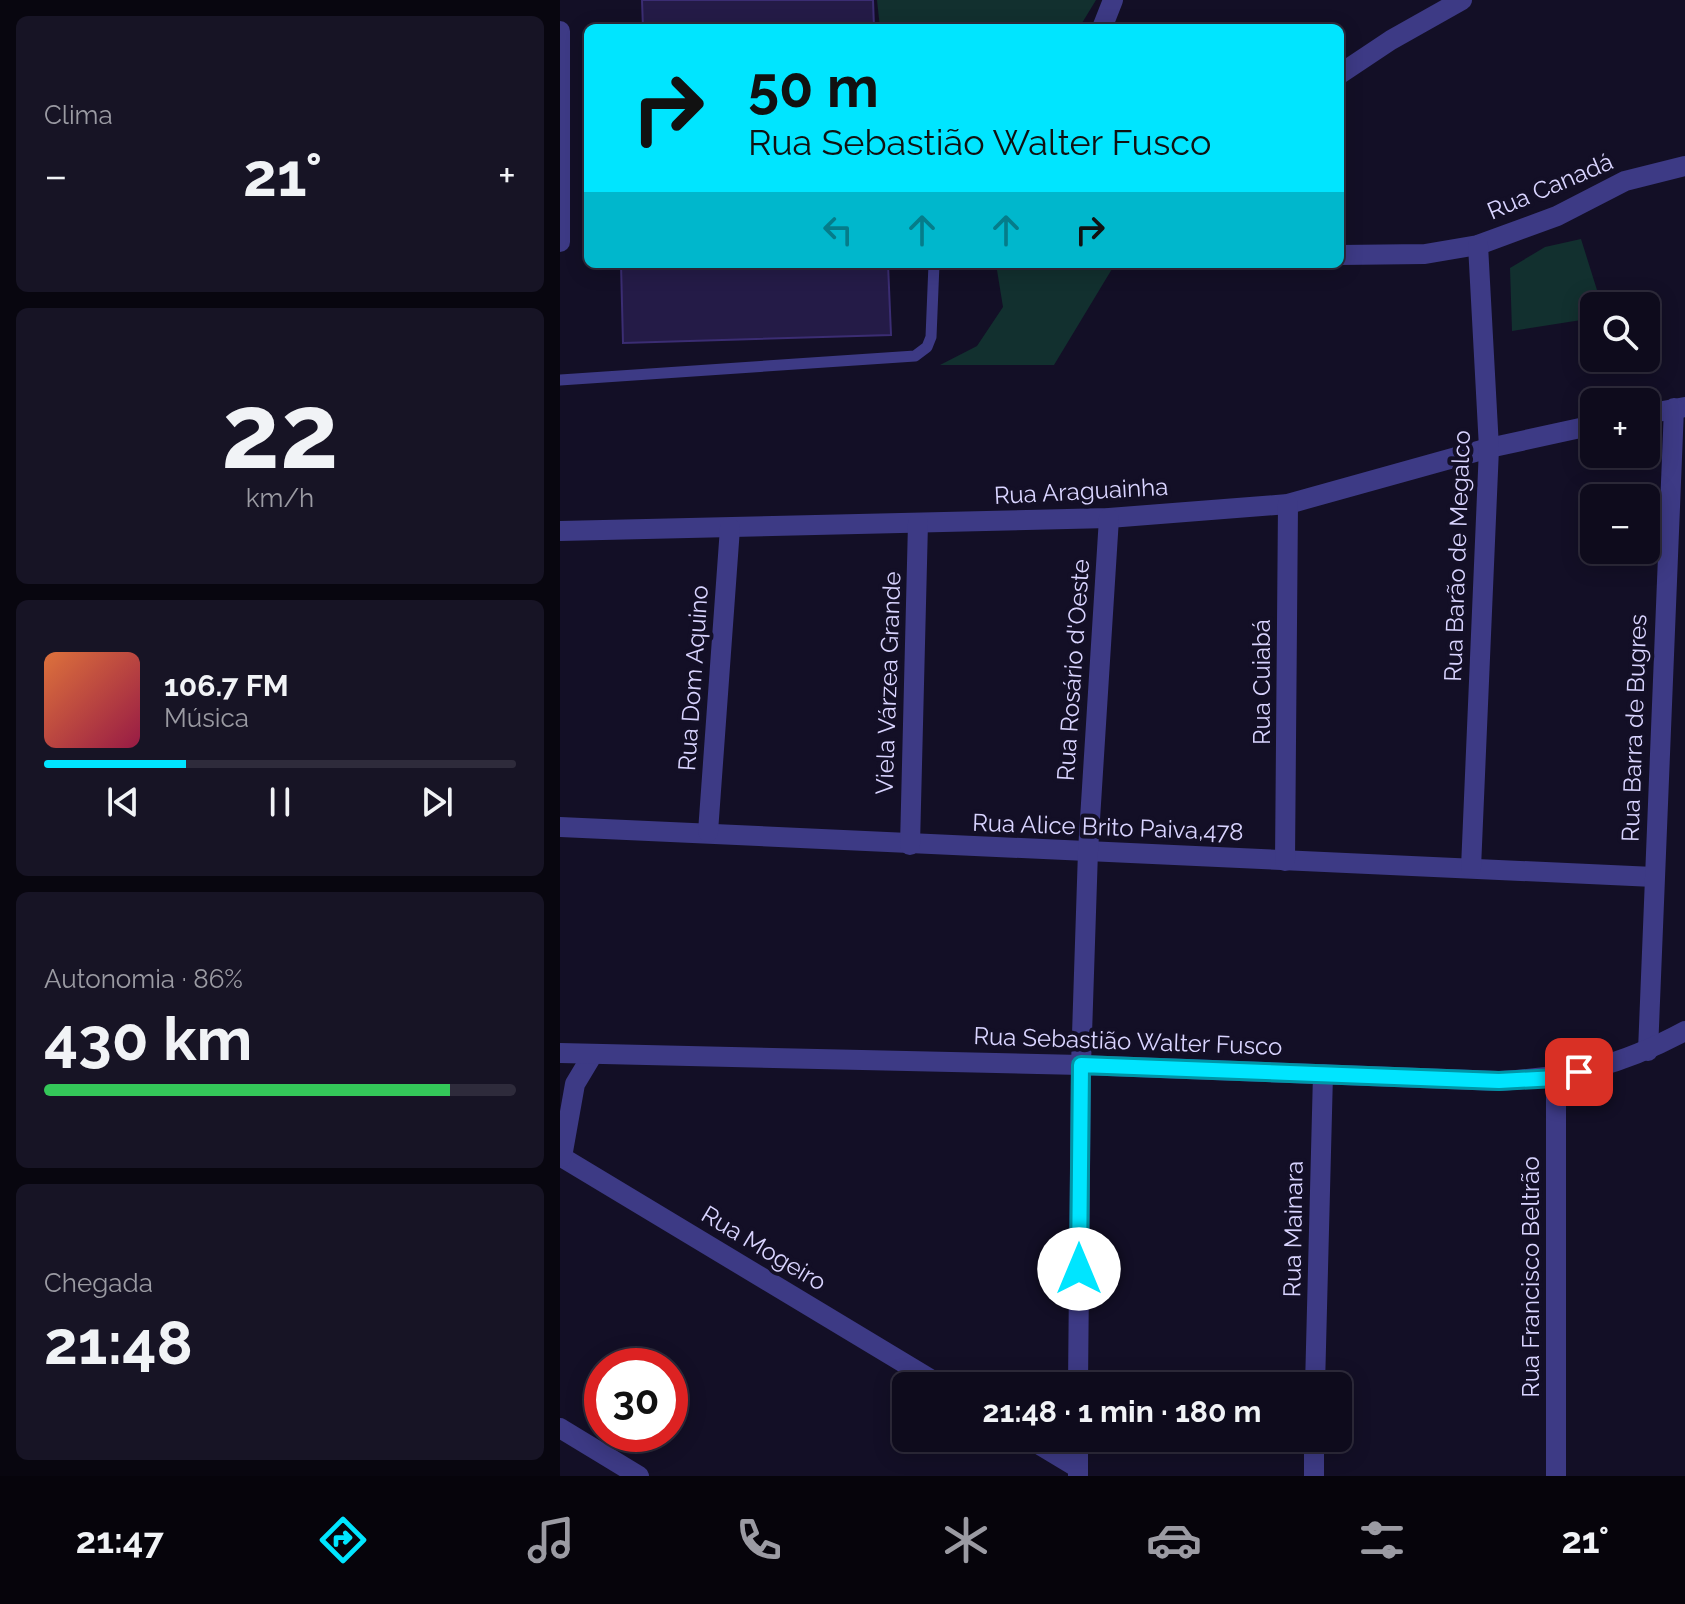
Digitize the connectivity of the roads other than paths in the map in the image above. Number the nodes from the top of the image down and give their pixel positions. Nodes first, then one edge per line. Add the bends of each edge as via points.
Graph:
1 (1113, 0) edge
2 (1462, 0) edge
3 (1104, 24) edge
4 (560, 31) edge
5 (1344, 71) edge
6 (1685, 166) edge
7 (560, 242) edge
8 (1478, 245) junction
9 (1344, 255) edge
10 (934, 268) edge
11 (560, 380) edge
12 (1680, 408) edge
13 (1660, 412) edge
14 (1580, 428) edge
15 (1489, 448) junction
16 (1288, 504) junction
17 (1109, 518) junction
18 (918, 523) junction
19 (730, 528) junction
20 (560, 531) edge
21 (560, 827) edge
22 (708, 832) junction
23 (910, 845) junction
24 (1088, 851) junction
25 (1285, 861) junction
26 (1471, 868) junction
27 (1654, 877) junction
28 (1685, 1031) edge
29 (1648, 1051) junction
30 (560, 1053) edge
31 (593, 1054) junction
32 (1081, 1065) junction
33 (1323, 1074) junction
34 (1556, 1078) junction
35 (561, 1156) edge
36 (919, 1372) edge
37 (1078, 1372) edge
38 (1315, 1372) edge
39 (560, 1428) edge
40 (1049, 1452) edge
41 (1314, 1452) edge
42 (1078, 1472) edge
43 (639, 1476) edge
44 (1314, 1476) edge
45 (1556, 1476) edge

1 - 3 street
2 - 5 street
4 - 7 street
6 - 8 street, Rua Canadá via 1625,181 1557,216
8 - 9 street, Rua Canadá via 1425,254
8 - 15 street, Rua Barão de Megalco
10 - 11 lane via 931,337 915,356
12 - 13 street
12 - 27 street, Rua Barra de Bugres
14 - 15 street, Rua Araguainha
15 - 16 street, Rua Araguainha
15 - 26 street, Rua Barão de Megalco
16 - 17 street, Rua Araguainha
16 - 25 street, Rua Cuiabá
17 - 18 street, Rua Araguainha
17 - 24 street, Rua Rosário d'Oeste
18 - 19 street, Rua Araguainha
18 - 23 street, Viela Várzea Grande
19 - 20 street, Rua Araguainha
19 - 22 street, Rua Dom Aquino
21 - 22 street, Rua Alice Brito Paiva,478
22 - 23 street, Rua Alice Brito Paiva,478
23 - 24 street, Rua Alice Brito Paiva,478
24 - 25 street, Rua Alice Brito Paiva,478
24 - 32 street, Rua Rosário d'Oeste
25 - 26 street, Rua Alice Brito Paiva,478
26 - 27 street, Rua Alice Brito Paiva,478
27 - 29 street, Rua Barra de Bugres
28 - 29 street, Rua Sebastião Walter Fusco
29 - 34 street, Rua Sebastião Walter Fusco
30 - 31 street, Rua Sebastião Walter Fusco
31 - 32 street, Rua Sebastião Walter Fusco
31 - 35 street via 575,1084
32 - 33 street, Rua Sebastião Walter Fusco
32 - 37 street, Rua Rosário d'Oeste
33 - 34 street, Rua Sebastião Walter Fusco
33 - 38 street, Rua Mainara
34 - 45 street, Rua Francisco Beltrão
35 - 36 street, Rua Mogeiro
39 - 43 street
40 - 42 street
41 - 44 street

